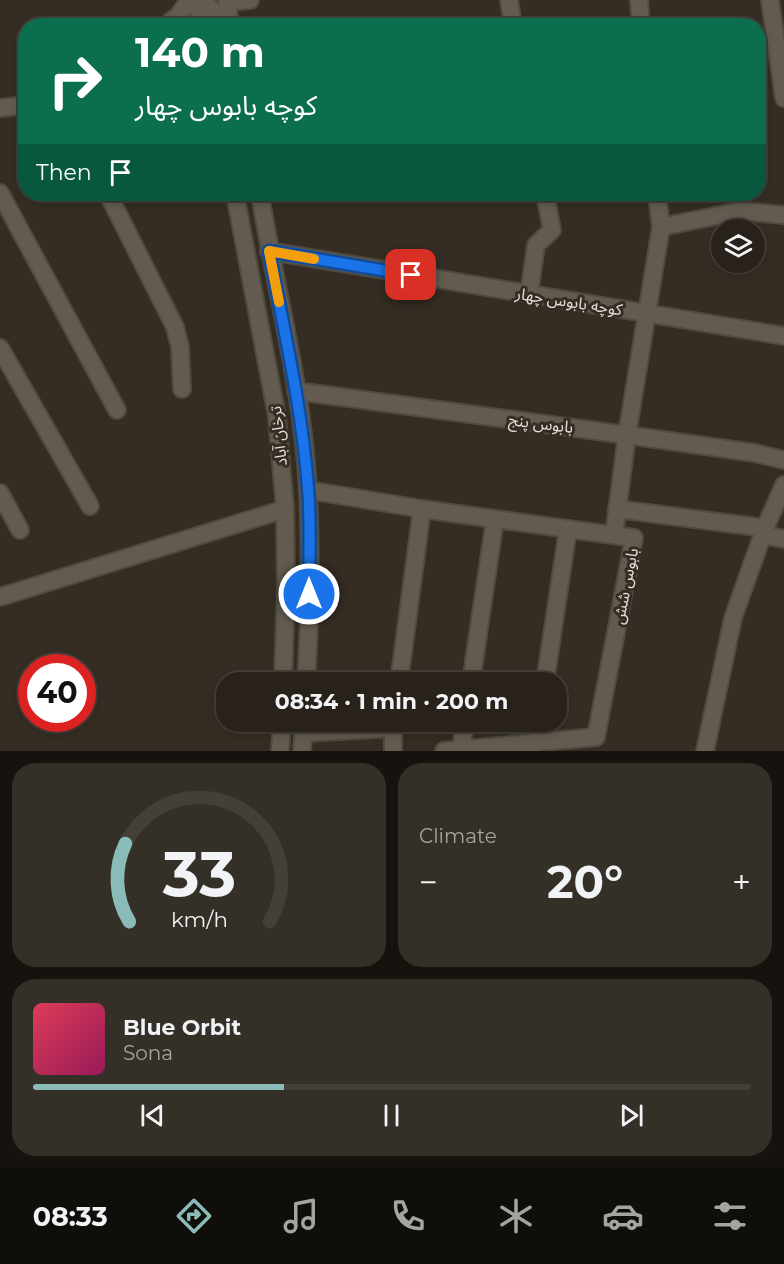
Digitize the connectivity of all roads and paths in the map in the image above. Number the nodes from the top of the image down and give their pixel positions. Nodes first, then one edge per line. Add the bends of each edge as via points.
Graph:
1 (189, 0) edge
2 (196, 0) edge
3 (202, 0) edge
4 (250, 0) edge
5 (508, 0) edge
6 (639, 0) edge
7 (770, 0) edge
8 (227, 1) edge
9 (175, 18) edge
10 (200, 18) edge
11 (221, 18) edge
12 (229, 18) edge
13 (511, 18) edge
14 (640, 18) edge
15 (784, 98) edge
16 (18, 106) edge
17 (0, 108) edge
18 (0, 194) edge
19 (112, 201) edge
20 (236, 201) edge
21 (261, 201) edge
22 (546, 201) edge
23 (658, 201) edge
24 (784, 215) edge
25 (661, 227) junction
26 (269, 251) junction
27 (529, 294) junction
28 (647, 313) junction
29 (784, 336) edge
30 (0, 348) edge
31 (182, 389) dead end
32 (296, 391) junction
33 (117, 410) dead end
34 (627, 435) junction
35 (784, 460) edge
36 (784, 485) edge
37 (308, 490) junction
38 (0, 493) edge
39 (90, 506) dead end
40 (285, 509) junction
41 (422, 509) junction
42 (617, 509) junction
43 (495, 519) junction
44 (568, 529) junction
45 (20, 530) dead end
46 (764, 532) junction
47 (614, 535) junction
48 (784, 539) edge
49 (0, 597) edge
50 (284, 672) edge
51 (307, 672) edge
52 (400, 672) edge
53 (472, 672) edge
54 (547, 672) edge
55 (281, 732) edge
56 (304, 732) edge
57 (393, 732) edge
58 (464, 732) edge
59 (539, 732) edge
60 (537, 743) junction
61 (461, 749) junction
62 (280, 751) edge
63 (302, 751) edge
64 (393, 751) edge
65 (444, 751) edge
66 (705, 751) edge

1 - 9 street
2 - 10 street
3 - 11 street
4 - 8 street
5 - 13 street
6 - 14 street
7 - 15 street
8 - 12 street
16 - 17 street
18 - 33 street
19 - 31 street via 175,327
20 - 40 street, ترخان آباد via 278,417
21 - 26 street, ترخان آباد
22 - 27 street via 552,230 536,245
23 - 25 street
24 - 25 street via 740,211
25 - 28 street
26 - 27 street, کوچه بابوس چهار
26 - 32 street, ترخان آباد
27 - 28 street, کوچه بابوس چهار
28 - 29 street, کوچه بابوس چهار
28 - 34 street
30 - 39 street
32 - 34 street, بابوس پنج
32 - 37 street, ترخان آباد
34 - 35 street, بابوس پنج
34 - 42 street
36 - 46 street
37 - 41 street, بابوس شش
37 - 51 street, ترخان آباد
38 - 45 street
40 - 49 street
40 - 50 street, ترخان آباد
41 - 43 street, بابوس شش
41 - 52 street
42 - 46 street
42 - 47 street
43 - 44 street, بابوس شش
43 - 53 street
44 - 47 street, بابوس شش
44 - 54 street
46 - 48 street
46 - 66 street via 733,618
47 - 60 street, بابوس شش via 634,538 596,737
55 - 62 street
56 - 63 street
57 - 64 street
58 - 61 street
59 - 60 street
60 - 61 street, بابوس شش
61 - 65 street, بابوس شش

